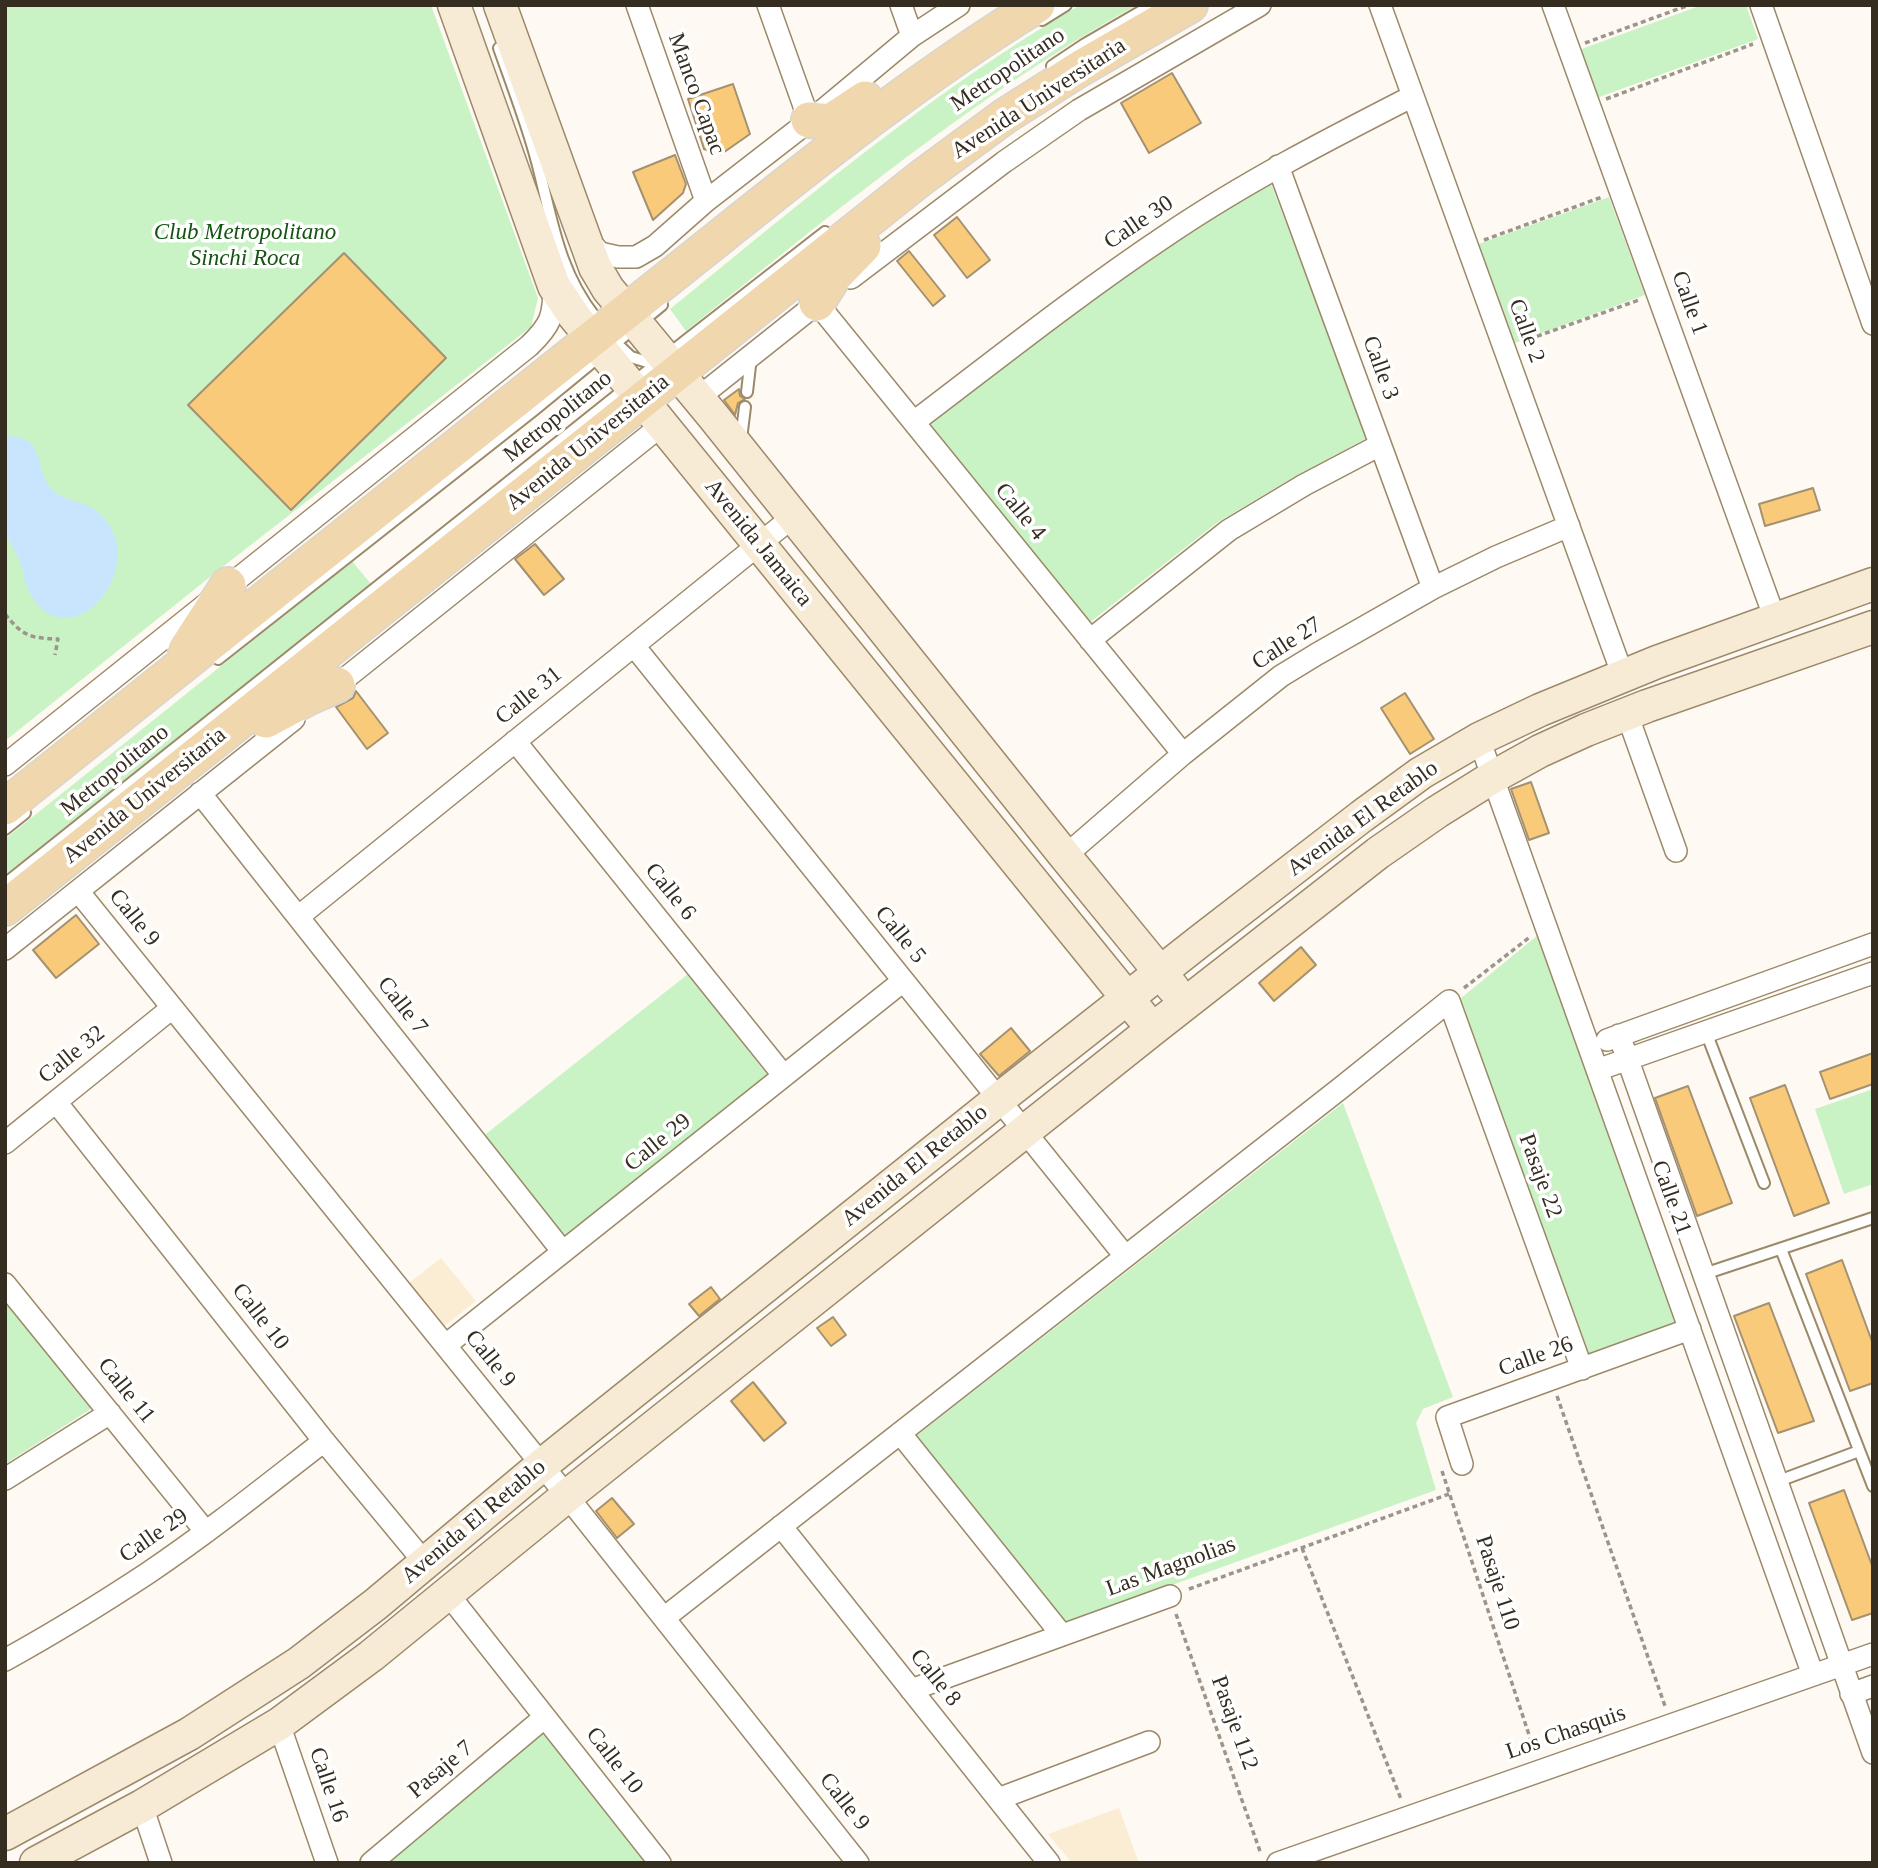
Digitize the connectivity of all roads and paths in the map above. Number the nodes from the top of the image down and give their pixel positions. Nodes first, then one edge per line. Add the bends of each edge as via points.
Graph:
1 (454, 5) edge
2 (500, 5) edge
3 (637, 5) edge
4 (768, 5) edge
5 (901, 5) edge
6 (959, 5) edge
7 (1066, 5) edge
8 (1153, 5) edge
9 (1190, 5) edge
10 (1259, 5) edge
11 (1380, 5) edge
12 (1553, 5) edge
13 (1689, 5) edge
14 (1760, 5) edge
15 (1032, 17) edge
16 (926, 22) edge
17 (1772, 37) junction
18 (497, 42) dead end
19 (1569, 49) junction
20 (951, 61) junction
21 (1042, 73) dead end
22 (1413, 96) junction
23 (1589, 105) junction
24 (809, 120) junction
25 (1278, 166) junction
26 (920, 178) junction
27 (1620, 191) junction
28 (706, 201) junction
29 (839, 222) dead end
30 (583, 235) junction
31 (1467, 246) junction
32 (554, 286) junction
33 (1658, 293) junction
34 (668, 300) dead end
35 (817, 303) junction
36 (1873, 324) edge
37 (613, 333) junction
38 (1504, 348) junction
39 (751, 357) junction
40 (675, 373) junction
41 (747, 392) dead end
42 (645, 404) junction
43 (745, 407) dead end
44 (914, 422) junction
45 (1380, 445) junction
46 (740, 449) junction
47 (794, 516) junction
48 (1569, 526) junction
49 (758, 544) junction
50 (826, 556) junction
51 (791, 584) junction
52 (1873, 584) edge
53 (228, 585) junction
54 (1433, 588) junction
55 (5, 614) edge
56 (1775, 619) junction
57 (1873, 627) edge
58 (1090, 640) junction
59 (634, 646) junction
60 (55, 655) dead end
61 (210, 665) dead end
62 (171, 675) junction
63 (1623, 676) junction
64 (337, 685) junction
65 (1627, 714) junction
66 (1479, 739) junction
67 (515, 741) junction
68 (203, 750) junction
69 (1183, 754) junction
70 (5, 765) edge
71 (1493, 777) junction
72 (200, 793) junction
73 (21, 805) edge
74 (5, 829) edge
75 (1676, 851) dead end
76 (1065, 856) junction
77 (5, 884) edge
78 (78, 891) junction
79 (5, 908) edge
80 (298, 917) junction
81 (1545, 925) junction
82 (1873, 944) edge
83 (5, 949) edge
84 (1161, 973) junction
85 (1873, 974) edge
86 (903, 981) junction
87 (1128, 998) junction
88 (1449, 1000) junction
89 (1187, 1004) junction
90 (172, 1008) junction
91 (1153, 1029) junction
92 (1706, 1032) junction
93 (1619, 1035) junction
94 (1588, 1046) junction
95 (1629, 1059) junction
96 (1597, 1070) junction
97 (784, 1076) junction
98 (998, 1100) junction
99 (56, 1102) junction
100 (1024, 1131) junction
101 (5, 1143) edge
102 (1764, 1183) dead end
103 (1873, 1218) edge
104 (1781, 1249) junction
105 (563, 1252) junction
106 (1125, 1256) junction
107 (1703, 1274) junction
108 (5, 1283) edge
109 (1690, 1329) junction
110 (446, 1346) junction
111 (1582, 1369) junction
112 (1551, 1380) junction
113 (110, 1413) junction
114 (900, 1433) junction
115 (324, 1441) junction
116 (1859, 1451) junction
117 (1462, 1464) dead end
118 (542, 1465) junction
119 (1441, 1468) dead end
120 (5, 1479) edge
121 (1776, 1482) junction
122 (1873, 1486) edge
123 (1449, 1494) junction
124 (567, 1496) junction
125 (781, 1526) junction
126 (206, 1532) junction
127 (1302, 1548) junction
128 (425, 1563) junction
129 (448, 1594) junction
130 (1170, 1596) junction
131 (664, 1618) junction
132 (1062, 1635) junction
133 (1873, 1654) edge
134 (5, 1660) edge
135 (1840, 1665) junction
136 (1813, 1675) junction
137 (1873, 1686) edge
138 (911, 1690) junction
139 (1851, 1694) junction
140 (545, 1717) junction
141 (279, 1724) junction
142 (1672, 1724) junction
143 (1149, 1742) dead end
144 (1873, 1753) edge
145 (1541, 1770) junction
146 (998, 1799) junction
147 (142, 1805) junction
148 (1408, 1817) junction
149 (5, 1834) edge
150 (36, 1863) edge
151 (161, 1863) edge
152 (327, 1863) edge
153 (371, 1863) edge
154 (660, 1863) edge
155 (858, 1863) edge
156 (1049, 1863) edge
157 (1265, 1863) edge
158 (1278, 1863) edge

1 - 32 main road, Avenida Jamaica
2 - 30 main road, Avenida Jamaica
3 - 28 street, Manco Capac
4 - 24 street
5 - 16 street
6 - 16 street
7 - 15 lane, Metropolitano
8 - 21 lane, Metropolitano
9 - 26 main road, Avenida Universitaria via 1004,116
10 - 35 street, Avenida Universitaria via 1079,110
11 - 22 street, Calle 2
12 - 19 street, Calle 1
13 - 19 path
14 - 17 street
15 - 20 main road
16 - 24 street
17 - 23 path
17 - 36 street
18 - 37 lane via 534,149 559,251 576,291
19 - 23 street, Calle 1
20 - 24 main road via 901,75 830,122
20 - 37 main road via 827,152
22 - 25 street, Calle 30
22 - 31 street, Calle 2
23 - 27 street, Calle 1
24 - 28 street
25 - 44 street, Calle 30 via 1100,281
25 - 45 street, Calle 3
26 - 35 main road via 899,210 834,276
26 - 40 main road, Avenida Universitaria
27 - 31 path
27 - 33 street, Calle 1
28 - 30 street via 636,257 600,253
29 - 40 lane
30 - 37 main road, Avenida Jamaica via 608,289
31 - 38 street, Calle 2
32 - 37 main road, Avenida Jamaica via 577,320
32 - 53 street via 554,309 545,330 529,346
33 - 38 path
33 - 56 street, Calle 1
34 - 37 lane, Metropolitano
35 - 39 street, Avenida Universitaria
35 - 44 street, Calle 4
37 - 40 main road, Avenida Jamaica
37 - 42 main road, Avenida Jamaica
37 - 61 lane, Metropolitano via 534,411
37 - 62 main road
38 - 48 street, Calle 2
39 - 40 street, Avenida Universitaria
39 - 41 lane
40 - 42 main road, Avenida Universitaria
40 - 46 main road, Avenida Jamaica
42 - 49 main road, Avenida Jamaica
42 - 64 street, Avenida Universitaria
42 - 68 main road, Avenida Universitaria
42 - 77 lane, Metropolitano
43 - 46 lane
44 - 58 street, Calle 4
45 - 54 street, Calle 3
45 - 58 street via 1229,530
46 - 47 main road, Avenida Jamaica
47 - 49 street, Calle 31
47 - 50 main road, Avenida Jamaica
48 - 54 street, Calle 27
48 - 63 street, Calle 2
49 - 51 main road, Avenida Jamaica
49 - 59 street, Calle 31
50 - 51 main road via 805,565
50 - 76 main road, Avenida Jamaica
51 - 87 main road, Avenida Jamaica
52 - 56 main road, Avenida El Retablo
53 - 62 main road
53 - 70 street
54 - 69 street, Calle 27 via 1281,676
55 - 60 path via 19,631 58,639
56 - 63 main road, Avenida El Retablo
57 - 65 main road, Avenida El Retablo
58 - 69 street, Calle 4
59 - 67 street, Calle 31
59 - 86 street, Calle 5
62 - 73 main road
63 - 66 main road, Avenida El Retablo
64 - 68 main road
64 - 72 street, Avenida Universitaria
65 - 71 main road, Avenida El Retablo via 1540,751
65 - 75 street
66 - 71 street, Calle 21
66 - 84 main road, Avenida El Retablo via 1362,816
67 - 80 street, Calle 31
67 - 97 street, Calle 6
68 - 79 main road, Avenida Universitaria
69 - 76 street, Calle 27
71 - 81 street, Calle 21
71 - 89 main road, Avenida El Retablo via 1378,853
72 - 78 street, Avenida Universitaria
72 - 80 street, Calle 7
73 - 74 lane, Metropolitano
76 - 84 main road, Avenida Jamaica
78 - 83 street, Avenida Universitaria
78 - 90 street, Calle 9
80 - 105 street, Calle 7
81 - 88 path
81 - 94 street, Calle 21
82 - 93 street
84 - 87 main road, Avenida El Retablo
84 - 89 main road, Avenida Jamaica
85 - 92 street
86 - 97 street, Calle 29
86 - 98 street, Calle 5
87 - 91 main road, Avenida Jamaica
87 - 98 main road, Avenida El Retablo
88 - 106 street
88 - 111 street, Pasaje 22
89 - 91 main road, Avenida El Retablo
90 - 99 street, Calle 32
90 - 110 street, Calle 9
91 - 100 main road, Avenida El Retablo
92 - 95 street
92 - 102 lane
93 - 94 street
93 - 95 street, Calle 21
94 - 96 street, Calle 21
95 - 96 street
95 - 107 street, Calle 21
96 - 109 street, Calle 21
97 - 105 street, Calle 29
98 - 100 street, Calle 5
98 - 118 main road, Avenida El Retablo
99 - 101 street, Calle 32
99 - 115 street, Calle 10
100 - 106 street, Calle 5
100 - 124 main road, Avenida El Retablo
103 - 104 lane
104 - 107 lane
104 - 116 lane
105 - 110 street, Calle 29
106 - 114 street
107 - 121 street, Calle 21
108 - 113 street, Calle 11
109 - 111 street, Calle 26
109 - 136 street, Calle 21
110 - 118 street, Calle 9
111 - 112 street, Calle 26
112 - 117 street, Calle 26 via 1447,1417
112 - 142 path
113 - 120 street
113 - 126 street, Calle 11
114 - 125 street
114 - 132 street
115 - 126 street, Calle 29
115 - 128 street, Calle 10
116 - 121 lane
116 - 122 lane
118 - 124 street, Calle 9
118 - 128 main road, Avenida El Retablo
119 - 123 path, Pasaje 110
121 - 135 street, Calle 21
123 - 127 path, Las Magnolias
123 - 145 path, Pasaje 110
124 - 129 main road, Avenida El Retablo
124 - 131 street, Calle 9
125 - 131 street
125 - 138 street, Calle 8
126 - 134 street, Calle 29 via 149,1573
127 - 130 path, Las Magnolias
127 - 148 path
128 - 149 main road, Avenida El Retablo via 299,1663 242,1701
129 - 140 street, Calle 10
129 - 141 main road, Avenida El Retablo
130 - 132 street, Las Magnolias
130 - 157 path, Pasaje 112
131 - 155 street, Calle 9
132 - 138 street, Las Magnolias
133 - 135 street, Los Chasquis
135 - 136 street, Los Chasquis
135 - 139 street, Calle 21
136 - 142 street, Los Chasquis
137 - 139 street
138 - 146 street, Calle 8
139 - 144 street, Calle 21
140 - 153 street, Pasaje 7
140 - 154 street, Calle 10
141 - 147 main road, Avenida El Retablo
141 - 152 street, Calle 16
142 - 145 street, Los Chasquis
143 - 146 street
145 - 148 street, Los Chasquis
146 - 156 street, Calle 8
147 - 150 main road, Avenida El Retablo
147 - 151 street
148 - 158 street, Los Chasquis

